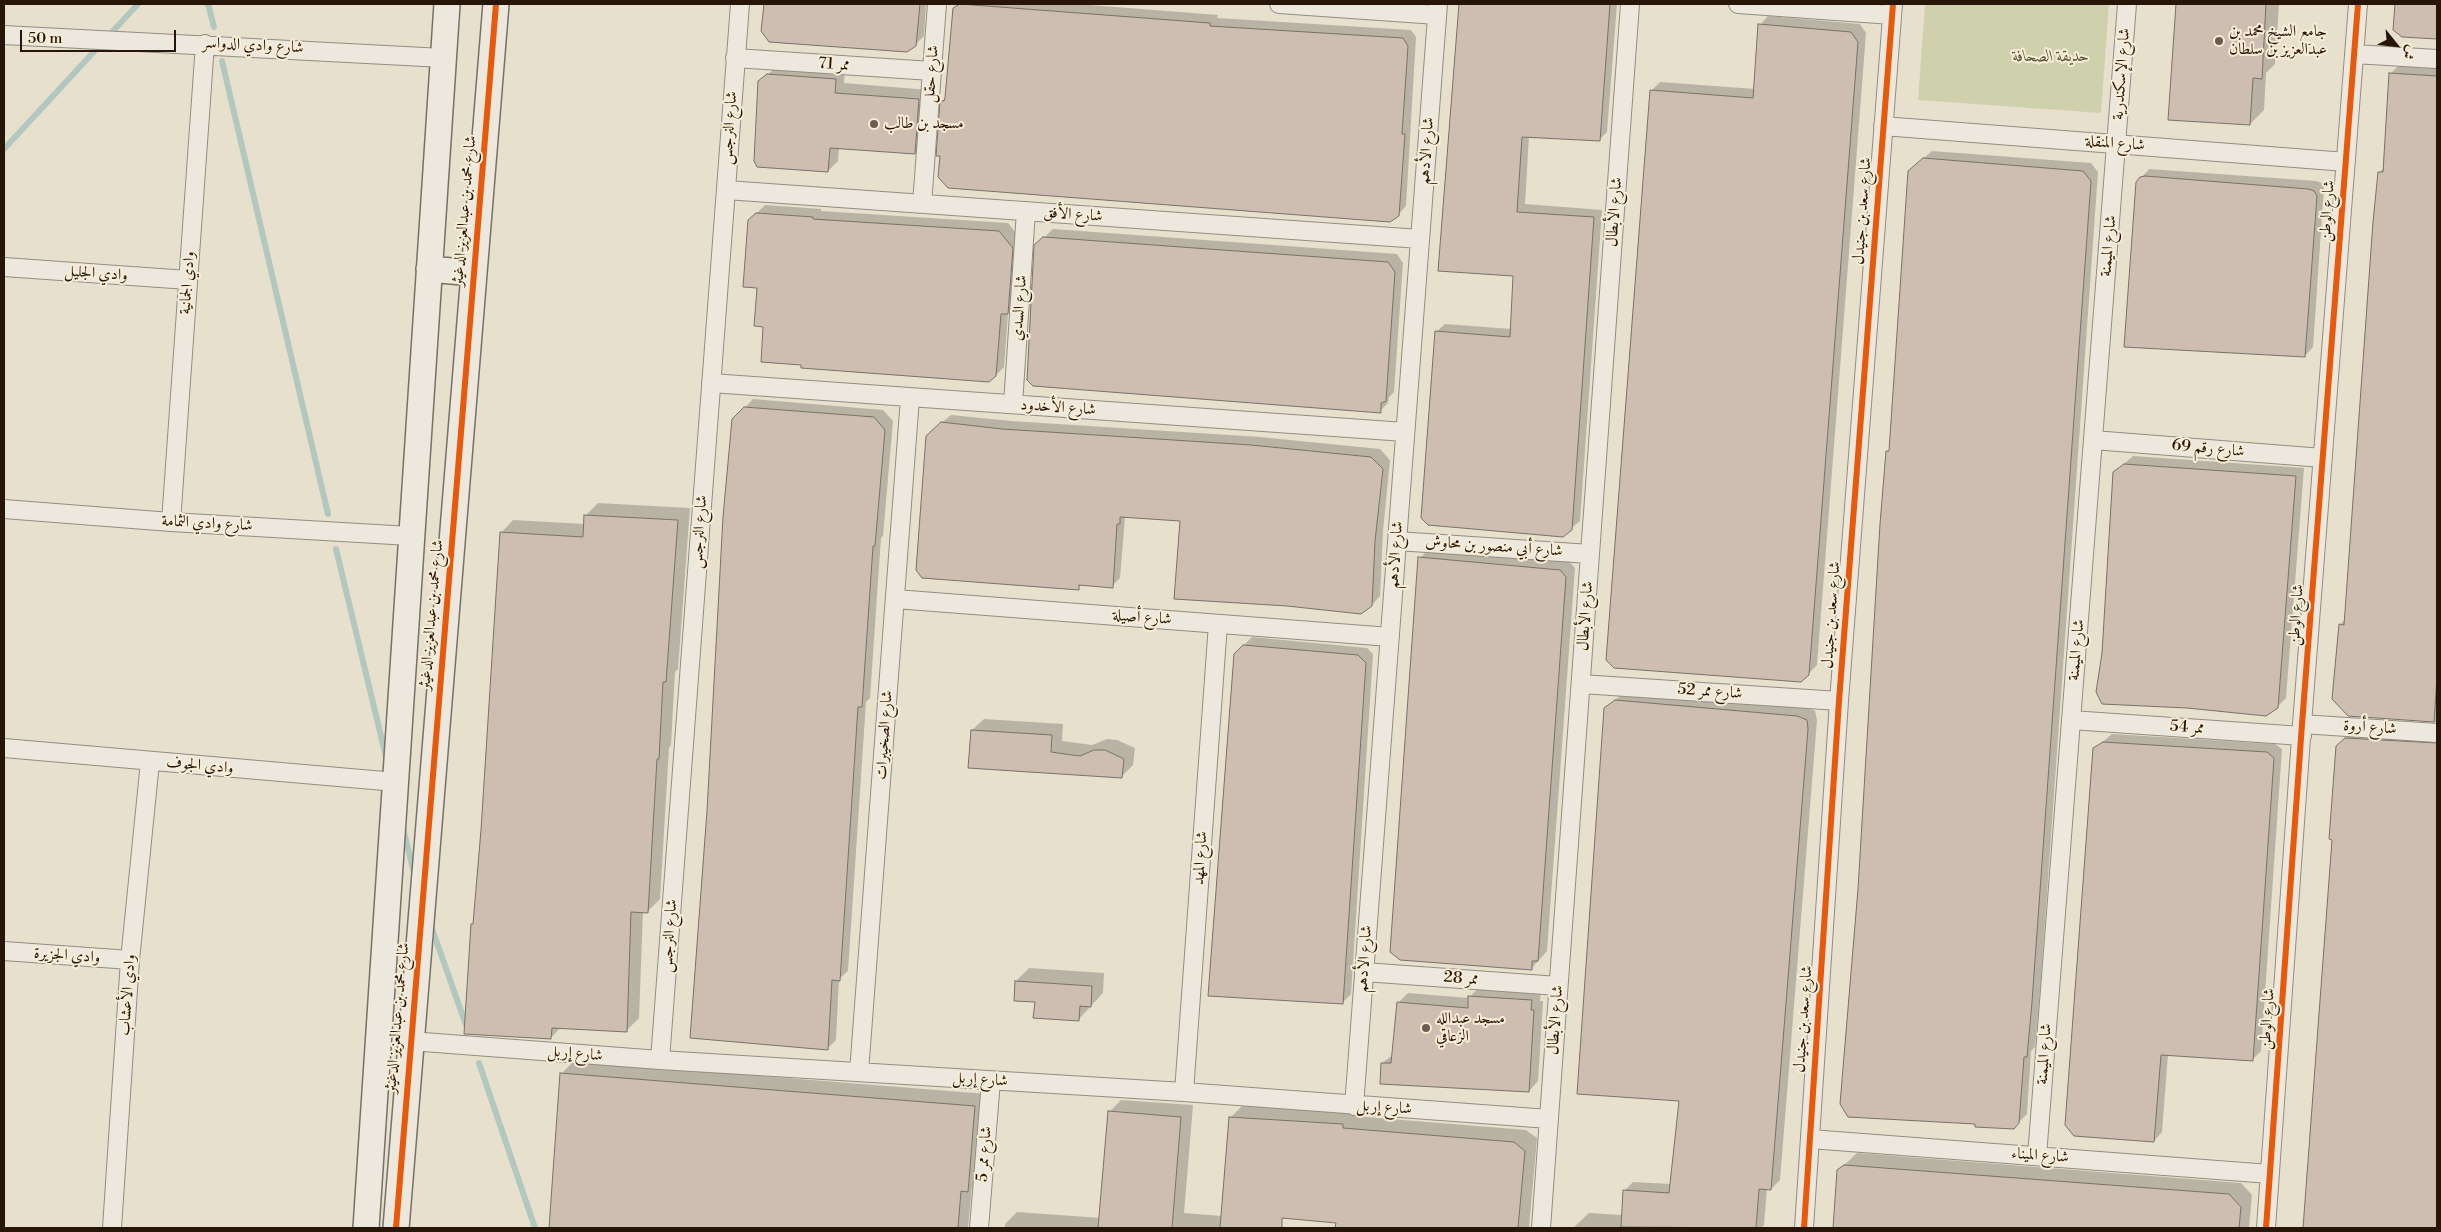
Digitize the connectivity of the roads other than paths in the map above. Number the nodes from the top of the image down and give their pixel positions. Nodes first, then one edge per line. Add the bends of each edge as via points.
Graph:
1 (447, 4) edge
2 (496, 4) edge
3 (740, 4) edge
4 (937, 4) edge
5 (1279, 4) edge
6 (1630, 4) edge
7 (1738, 4) edge
8 (2128, 4) edge
9 (2358, 4) edge
10 (1438, 9) edge
11 (1892, 9) edge
12 (4, 35) edge
13 (205, 44) junction
14 (2354, 54) junction
15 (443, 58) junction
16 (736, 58) junction
17 (2437, 59) edge
18 (932, 72) junction
19 (1884, 126) junction
20 (2117, 144) junction
21 (2346, 162) junction
22 (726, 190) junction
23 (922, 204) junction
24 (1026, 211) junction
25 (1420, 239) junction
26 (4, 267) edge
27 (429, 269) junction
28 (474, 273) junction
29 (188, 280) junction
30 (711, 383) junction
31 (910, 398) junction
32 (1013, 404) junction
33 (1405, 432) junction
34 (2094, 440) junction
35 (2323, 458) junction
36 (4, 509) edge
37 (171, 522) junction
38 (410, 536) junction
39 (1397, 541) junction
40 (1590, 554) junction
41 (895, 599) junction
42 (1218, 624) junction
43 (1390, 637) junction
44 (1581, 684) junction
45 (1840, 701) junction
46 (2071, 720) junction
47 (2302, 730) junction
48 (2437, 733) edge
49 (4, 748) edge
50 (150, 762) junction
51 (396, 782) junction
52 (4, 951) edge
53 (130, 960) junction
54 (1364, 972) junction
55 (1558, 986) junction
56 (410, 1041) junction
57 (660, 1060) junction
58 (859, 1072) junction
59 (990, 1081) junction
60 (1184, 1092) junction
61 (1354, 1106) junction
62 (1549, 1119) junction
63 (1810, 1139) junction
64 (2037, 1156) junction
65 (2270, 1174) junction
66 (112, 1228) edge
67 (366, 1228) edge
68 (396, 1228) edge
69 (979, 1228) edge
70 (1541, 1228) edge
71 (1804, 1228) edge
72 (2266, 1228) edge

1 - 15 street, شارع محمد بن عبدالعزيز الدغيثر
2 - 28 street, شارع محمد بن عبدالعزيز الدغيثر
3 - 16 street, شارع النرجس
4 - 18 street, شارع حقل
5 - 10 street
6 - 40 street, شارع الأبطال
7 - 11 street
8 - 20 street, شارع الإسكندرية
9 - 14 street, شارع الوطن
10 - 25 street, شارع الأدهم
11 - 19 street, شارع سعد بن جنيدل
12 - 13 street, شارع وادي الدواسر
13 - 15 street, شارع وادي الدواسر
13 - 29 street, وادي الجمانية
14 - 17 street
14 - 21 street, شارع الوطن
15 - 27 street, شارع محمد بن عبدالعزيز الدغيثر
16 - 18 street, ممر 71
16 - 22 street, شارع النرجس
18 - 23 street, شارع حقل
19 - 20 street, شارع المنقلة
19 - 45 street, شارع سعد بن جنيدل
20 - 21 street, شارع المنقلة
20 - 34 street, شارع الميمنة
21 - 35 street, شارع الوطن
22 - 23 street, شارع الأفق
22 - 30 street, شارع النرجس
23 - 24 street, شارع الأفق
24 - 25 street, شارع الأفق
24 - 32 street, شارع السدي
25 - 33 street, شارع الأدهم
26 - 29 street, وادي الجليل
27 - 28 street
27 - 38 street, شارع محمد بن عبدالعزيز الدغيثر
28 - 56 street, شارع محمد بن عبدالعزيز الدغيثر
29 - 37 street, وادي الجمانية
30 - 31 street, شارع الأخدود
30 - 57 street, شارع النرجس
31 - 32 street, شارع الأخدود
31 - 41 street, شارع الصخيبرات
32 - 33 street, شارع الأخدود
33 - 39 street, شارع الأدهم
34 - 35 street, شارع رقم 69
34 - 46 street, شارع الميمنة
35 - 47 street, شارع الوطن
36 - 37 street, شارع وادي الثمامة
37 - 38 street, شارع وادي الثمامة
38 - 51 street, شارع محمد بن عبدالعزيز الدغيثر
39 - 40 street, شارع أبي منصور بن محاوش
39 - 43 street, شارع الأدهم
40 - 44 street, شارع الأبطال
41 - 42 street, شارع أصيلة
41 - 58 street, شارع الصخيبرات
42 - 43 street, شارع أصيلة
42 - 60 street, شارع المهد
43 - 54 street, شارع الأدهم
44 - 45 street, شارع ممر 52
44 - 55 street, شارع الأبطال
45 - 63 street, شارع سعد بن جنيدل
46 - 47 street, ممر 54
46 - 64 street, شارع الميمنة
47 - 48 street, شارع أروة
47 - 65 street, شارع الوطن
49 - 50 street, وادي الجوف
50 - 51 street, وادي الجوف
50 - 53 street, وادي الأعشاب
51 - 67 street, شارع محمد بن عبدالعزيز الدغيثر
52 - 53 street, وادي الجزيرة
53 - 66 street, وادي الأعشاب
54 - 55 street, ممر 28
54 - 61 street, شارع الأدهم
55 - 62 street, شارع الأبطال
56 - 57 street, شارع إربل
56 - 68 street, شارع محمد بن عبدالعزيز الدغيثر
57 - 58 street, شارع إربل
58 - 59 street, شارع إربل
59 - 60 street, شارع إربل
59 - 69 street, شارع ممر 5
60 - 61 street, شارع إربل
61 - 62 street, شارع إربل
62 - 70 street, شارع الأبطال
63 - 64 street, شارع الميناء
63 - 71 street, شارع سعد بن جنيدل
64 - 65 street, شارع الميناء
65 - 72 street, شارع الوطن

